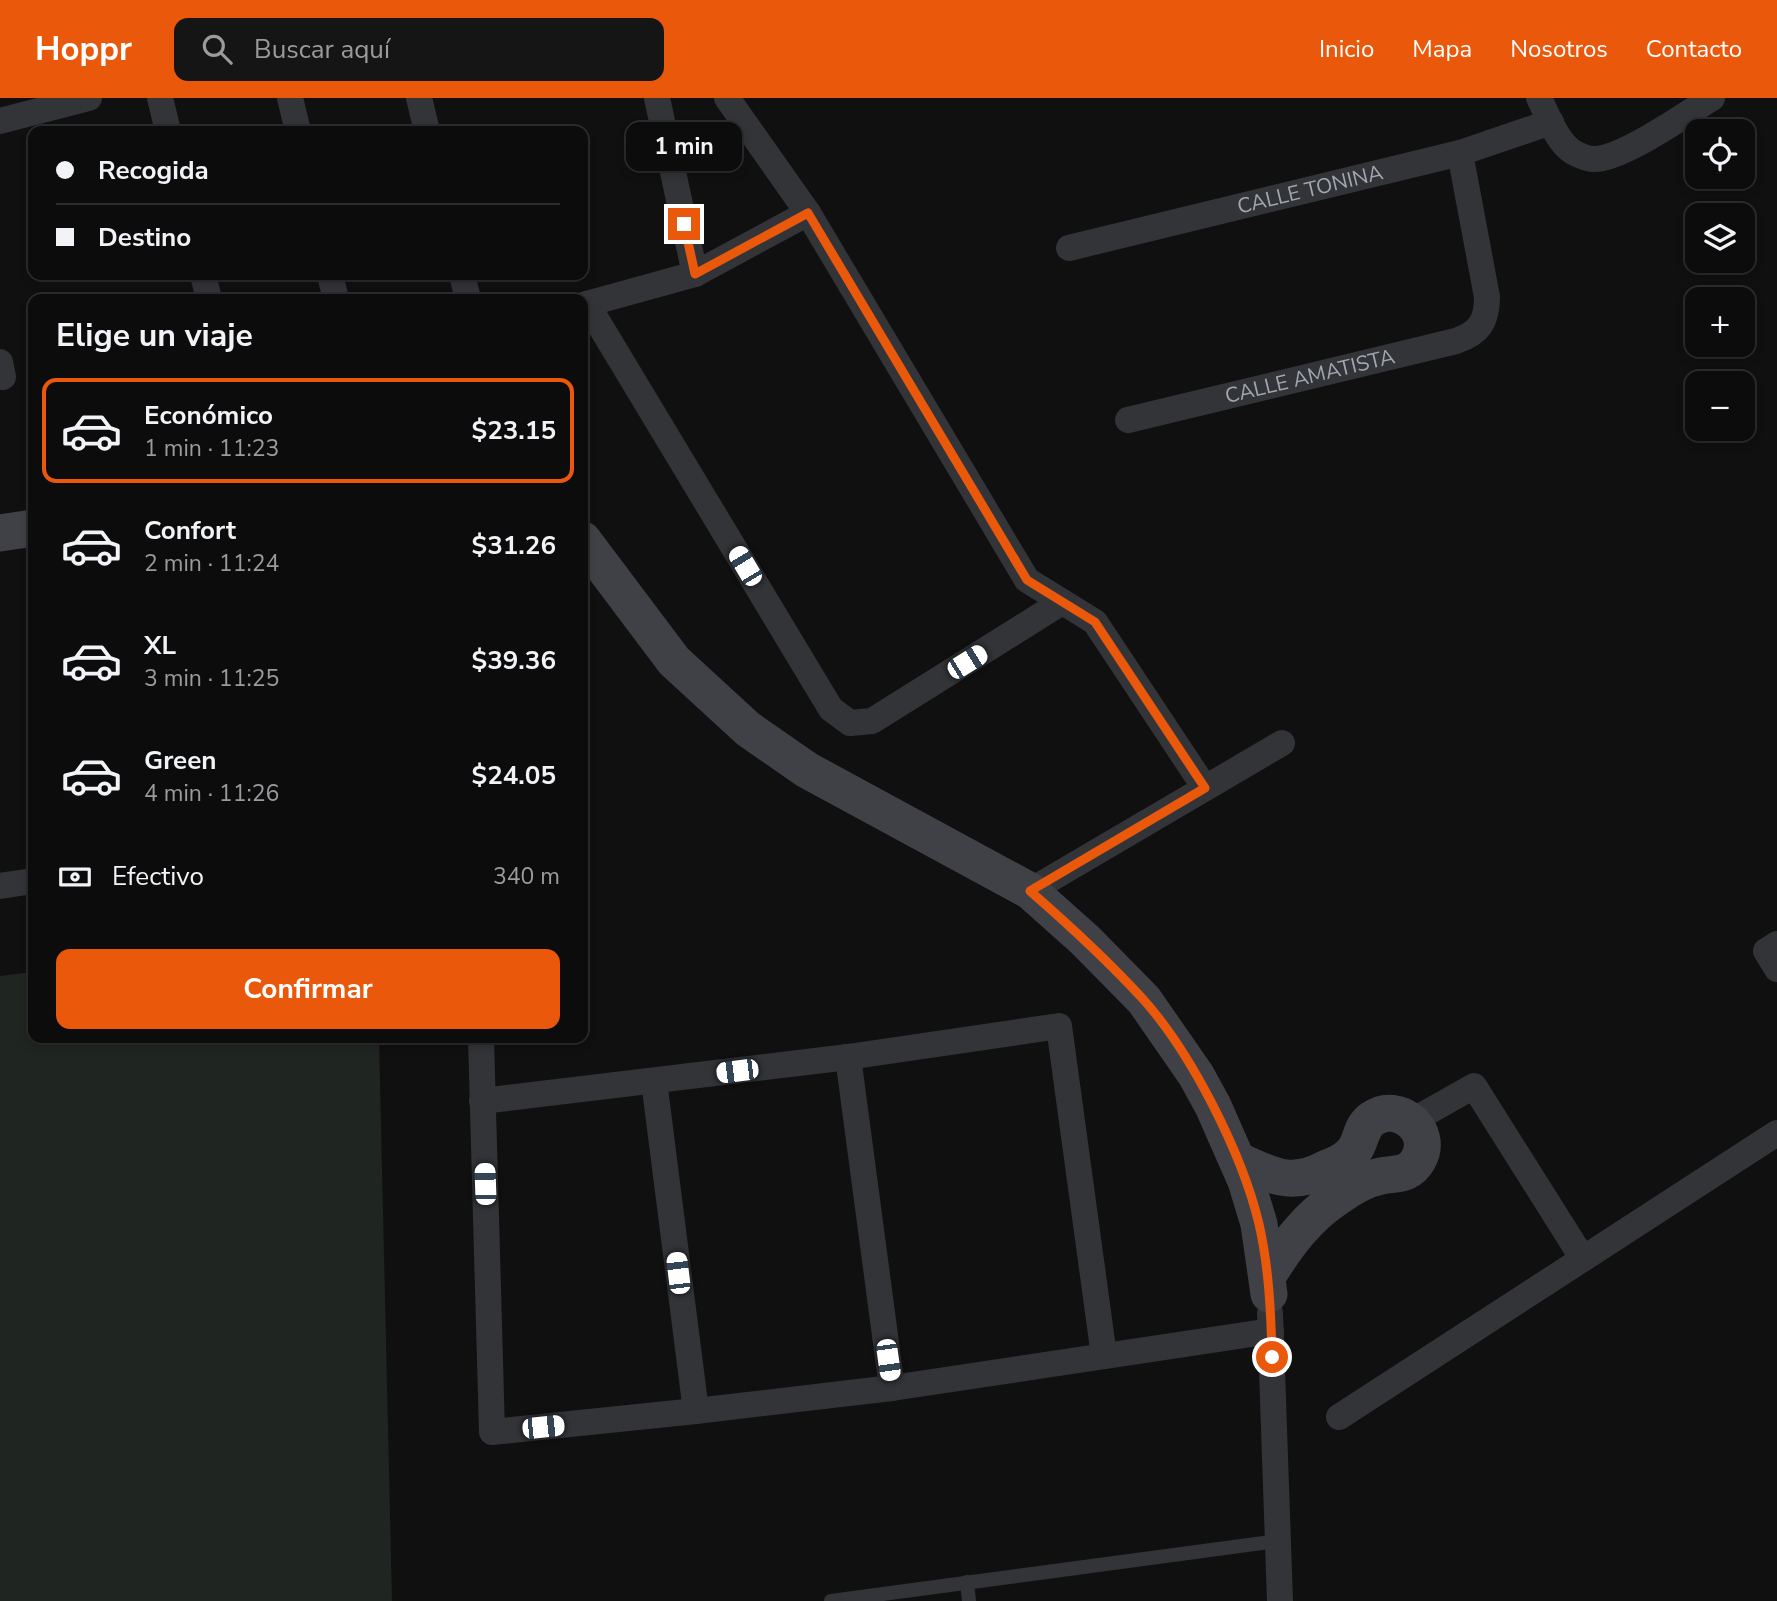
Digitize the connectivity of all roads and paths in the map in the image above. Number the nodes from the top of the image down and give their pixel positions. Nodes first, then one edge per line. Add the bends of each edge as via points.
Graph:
1 (89, 98) edge
2 (160, 98) edge
3 (290, 98) edge
4 (419, 98) edge
5 (657, 98) edge
6 (727, 98) edge
7 (1539, 98) edge
8 (1712, 98) edge
9 (0, 121) edge
10 (1551, 122) junction
11 (167, 126) edge
12 (297, 126) edge
13 (426, 126) edge
14 (1460, 153) junction
15 (808, 213) junction
16 (1069, 248) dead end
17 (695, 274) junction
18 (588, 304) edge
19 (588, 310) edge
20 (1128, 420) dead end
21 (28, 529) edge
22 (0, 533) edge
23 (588, 547) edge
24 (1062, 603) junction
25 (1282, 743) dead end
26 (1205, 788) junction
27 (28, 882) edge
28 (0, 886) edge
29 (1030, 891) junction
30 (1777, 944) edge
31 (1777, 969) edge
32 (481, 1043) edge
33 (848, 1057) junction
34 (654, 1081) junction
35 (482, 1101) junction
36 (1412, 1121) junction
37 (1777, 1133) edge
38 (1237, 1160) junction
39 (1583, 1259) junction
40 (1268, 1285) junction
41 (1271, 1331) junction
42 (1104, 1356) junction
43 (892, 1388) junction
44 (696, 1411) junction
45 (1339, 1418) dead end
46 (1278, 1541) junction
47 (967, 1582) junction
48 (831, 1601) edge
49 (969, 1601) edge
50 (1280, 1601) edge

1 - 9 street
2 - 11 street
3 - 12 street
4 - 13 street
5 - 17 street
6 - 15 street
7 - 10 street
8 - 10 street via 1628,148 1593,159 1572,151
10 - 14 street, CALLE TONINA
14 - 16 street, CALLE TONINA
14 - 20 street, CALLE AMATISTA via 1487,297 1479,329 1456,341
15 - 17 street
15 - 24 street via 1027,580
17 - 18 street
19 - 24 street via 831,709 850,723 872,722
21 - 22 street
23 - 29 street via 674,661 748,729 807,770
24 - 26 street via 1095,622
25 - 26 street
26 - 29 street
27 - 28 street
29 - 38 street via 1144,1000 1196,1075
30 - 31 street via 1766,951
32 - 35 street
33 - 34 street
33 - 42 street via 1059,1026
33 - 43 street
34 - 35 street
34 - 44 street
35 - 44 street via 492,1432
36 - 38 street via 1393,1113 1373,1118 1350,1156 1312,1177 1278,1178
36 - 39 street via 1474,1086
36 - 40 street via 1422,1139 1422,1150 1412,1167 1359,1184 1311,1218 1289,1241
37 - 39 street
38 - 40 street via 1259,1224
39 - 45 street
40 - 41 street
41 - 42 street
41 - 46 street
42 - 43 street
43 - 44 street
46 - 47 lane
46 - 50 street
47 - 48 lane
47 - 49 lane

